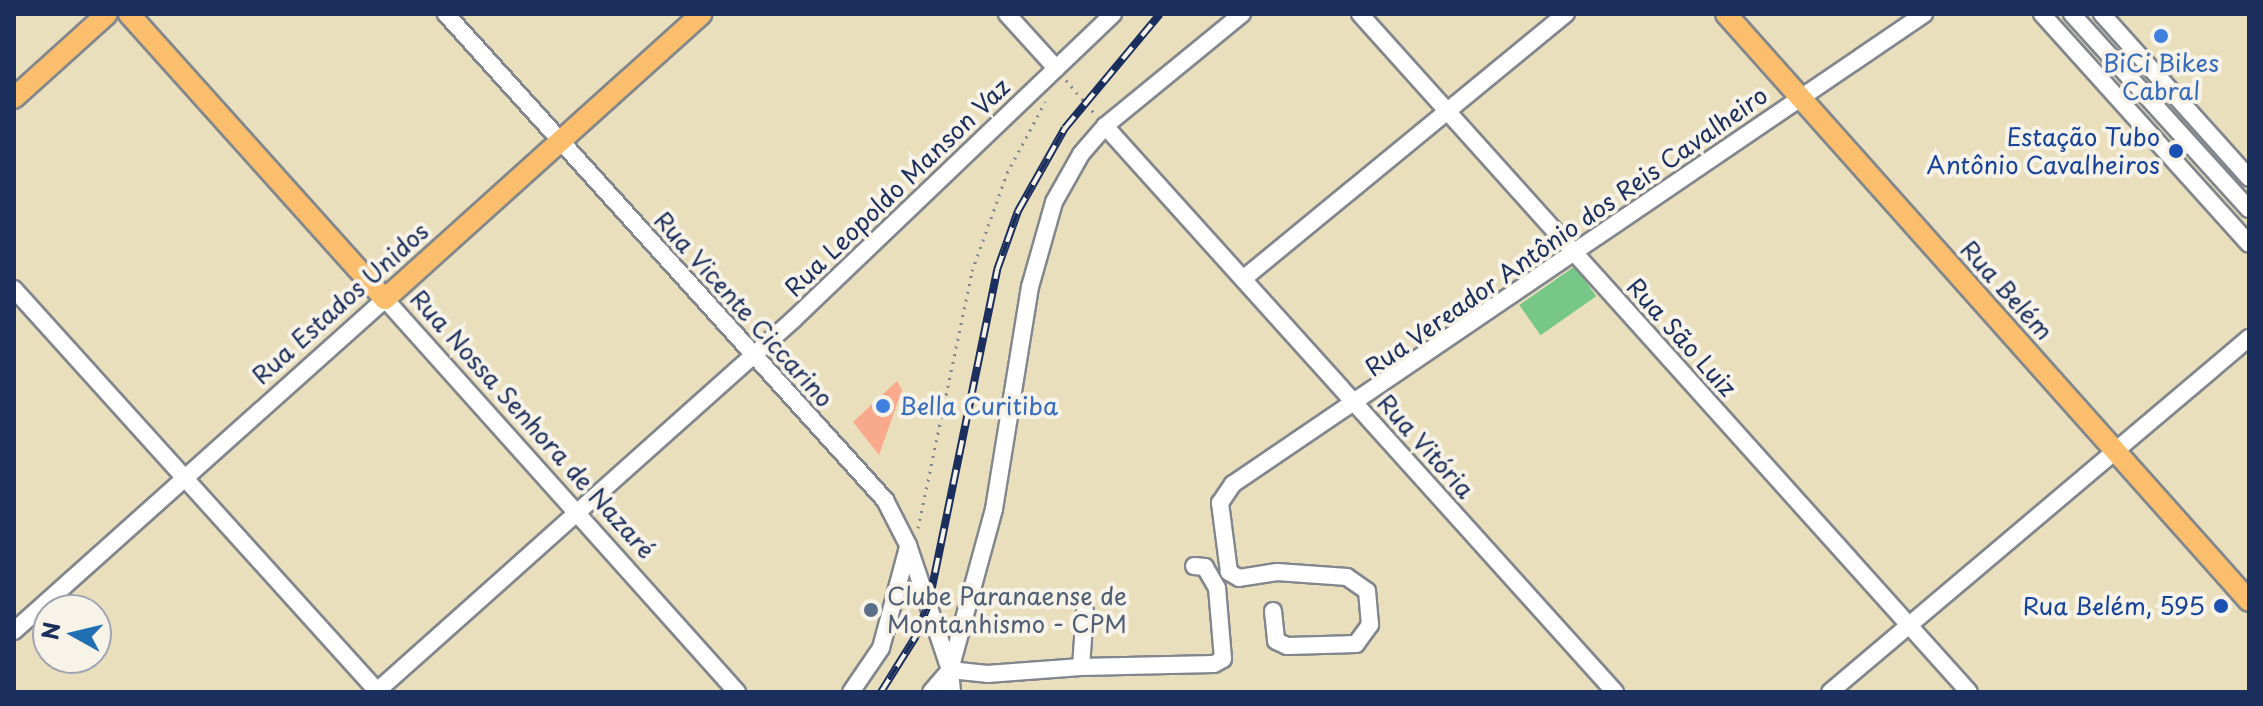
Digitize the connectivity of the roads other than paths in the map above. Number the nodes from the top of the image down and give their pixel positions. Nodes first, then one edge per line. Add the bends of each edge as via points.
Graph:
1 (107, 14) edge
2 (129, 14) edge
3 (446, 14) edge
4 (702, 14) edge
5 (1007, 14) edge
6 (1113, 14) edge
7 (1242, 14) edge
8 (1360, 14) edge
9 (1566, 14) edge
10 (1726, 14) edge
11 (1924, 14) edge
12 (2042, 14) edge
13 (2072, 14) edge
14 (2102, 14) edge
15 (1056, 68) junction
16 (14, 98) edge
17 (1801, 98) junction
18 (1447, 111) junction
19 (1105, 126) junction
20 (560, 141) junction
21 (2249, 178) edge
22 (2249, 209) edge
23 (2249, 244) edge
24 (1575, 253) junction
25 (1243, 279) junction
26 (14, 289) edge
27 (385, 299) junction
28 (2249, 338) edge
29 (754, 355) junction
30 (1357, 404) junction
31 (2115, 451) junction
32 (185, 478) junction
33 (577, 512) junction
34 (908, 545) junction
35 (1194, 566) dead end
36 (2249, 601) edge
37 (1085, 611) dead end
38 (1273, 611) dead end
39 (1909, 625) junction
40 (14, 631) edge
41 (1081, 667) junction
42 (950, 670) junction
43 (377, 692) edge
44 (737, 692) edge
45 (851, 692) edge
46 (931, 692) edge
47 (952, 692) edge
48 (1615, 692) edge
49 (1830, 692) edge
50 (1969, 692) edge

1 - 16 main road
2 - 27 main road, Rua Nossa Senhora de Nazaré
3 - 20 street, Rua Vicente Ciccarino
4 - 20 main road, Rua Estados Unidos
5 - 15 street
6 - 15 street, Rua Leopoldo Manson Vaz
7 - 19 street
8 - 18 street, Rua São Luiz
9 - 18 street
10 - 17 main road, Rua Belém
11 - 17 street, Rua Vereador Antônio dos Reis Cavalheiro
12 - 23 street
13 - 22 street
14 - 21 street
15 - 29 street, Rua Leopoldo Manson Vaz
17 - 24 street, Rua Vereador Antônio dos Reis Cavalheiro
17 - 31 main road, Rua Belém
18 - 24 street, Rua São Luiz
18 - 25 street
19 - 25 street, Rua Vitória
19 - 42 street via 1066,178 1038,252 989,532
20 - 27 main road, Rua Estados Unidos
20 - 29 street, Rua Vicente Ciccarino
24 - 30 street, Rua Vereador Antônio dos Reis Cavalheiro
24 - 39 street, Rua São Luiz
25 - 30 street, Rua Vitória
26 - 32 street
27 - 32 street, Rua Estados Unidos
27 - 33 street, Rua Nossa Senhora de Nazaré
28 - 31 street
29 - 33 street, Rua Leopoldo Manson Vaz
29 - 34 street, Rua Vicente Ciccarino via 885,500
30 - 38 street, Rua Vereador Antônio dos Reis Cavalheiro via 1233,484 1220,503 1229,572 1239,578 1277,572 1347,577 1367,591 1370,625 1356,644 1287,646 1276,641
30 - 48 street, Rua Vitória
31 - 36 main road, Rua Belém
31 - 39 street
32 - 40 street, Rua Estados Unidos
32 - 43 street
33 - 43 street, Rua Leopoldo Manson Vaz
33 - 44 street, Rua Nossa Senhora de Nazaré
34 - 42 street, Rua Vicente Ciccarino
34 - 45 street via 881,648
35 - 41 street via 1205,567 1217,588 1223,659 1214,664
37 - 41 street
39 - 49 street
39 - 50 street, Rua São Luiz
41 - 42 street via 987,674
42 - 46 street
42 - 47 street

